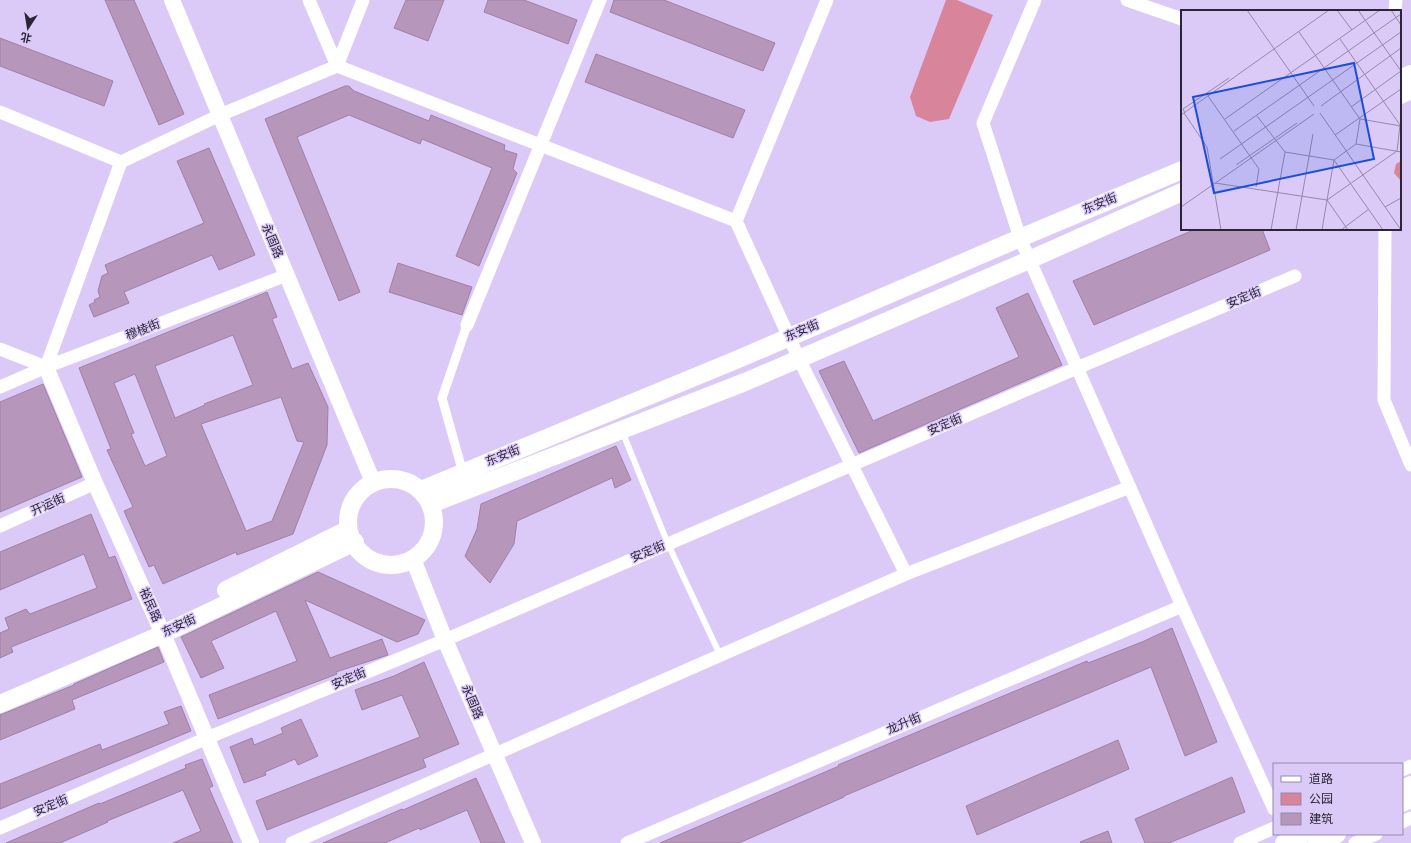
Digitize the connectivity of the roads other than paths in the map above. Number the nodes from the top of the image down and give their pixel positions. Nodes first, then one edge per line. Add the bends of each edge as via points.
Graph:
1 (172, 0) edge
2 (309, 0) edge
3 (363, 0) edge
4 (600, 0) edge
5 (827, 0) edge
6 (1035, 0) edge
7 (1127, 0) edge
8 (1396, 0) edge
9 (1395, 10) edge
10 (1181, 19) edge
11 (337, 66) junction
12 (1411, 74) edge
13 (1401, 79) edge
14 (1411, 90) edge
15 (1401, 95) edge
16 (0, 112) edge
17 (220, 114) junction
18 (541, 145) junction
19 (121, 162) junction
20 (1181, 170) edge
21 (1181, 192) edge
22 (736, 221) junction
23 (1385, 230) edge
24 (1020, 238) junction
25 (1029, 260) junction
26 (287, 275) junction
27 (1295, 276) dead end
28 (467, 325) joint
29 (789, 337) junction
30 (0, 349) edge
31 (799, 359) junction
32 (46, 367) junction
33 (1077, 368) junction
34 (0, 387) edge
35 (622, 430) junction
36 (852, 465) junction
37 (1411, 466) edge
38 (463, 473) junction
39 (373, 482) junction
40 (95, 483) junction
41 (1130, 488) junction
42 (426, 497) junction
43 (0, 526) edge
44 (351, 536) junction
45 (668, 544) junction
46 (412, 559) junction
47 (906, 574) junction
48 (1182, 606) junction
49 (161, 629) junction
50 (445, 640) junction
51 (720, 655) junction
52 (0, 692) edge
53 (0, 704) edge
54 (207, 738) junction
55 (494, 754) junction
56 (1273, 807) edge
57 (0, 828) edge
58 (1273, 828) edge
59 (1303, 835) edge
60 (1335, 835) edge
61 (1374, 835) edge
62 (251, 843) edge
63 (292, 843) edge
64 (533, 843) edge
65 (627, 843) edge
66 (1240, 843) edge
67 (1284, 843) edge
68 (1318, 843) edge
69 (1355, 843) edge

1 - 17 street, 永固路
2 - 11 street
3 - 11 street
4 - 18 street
5 - 22 street
6 - 24 street via 983,123
7 - 10 street
8 - 9 street
11 - 17 street
11 - 18 street
12 - 13 main road
14 - 15 main road
16 - 19 street
17 - 19 street
17 - 26 street, 永固路
18 - 22 street
18 - 28 street
19 - 32 street
20 - 24 main road, 东安街
21 - 25 main road, 东安街
22 - 29 street
23 - 37 street via 1384,400
24 - 25 street
24 - 29 main road, 东安街
25 - 31 main road, 东安街
25 - 33 street
26 - 32 street, 穆棱街
26 - 39 street, 永固路
27 - 33 street, 安定街
28 - 38 street via 442,398
29 - 31 street
29 - 38 main road, 东安街
30 - 32 street
31 - 35 main road, 东安街
31 - 36 street
32 - 34 street, 穆棱街
32 - 40 street, 裕民路
33 - 36 street, 安定街
33 - 41 street
35 - 42 main road, 东安街
35 - 45 lane
36 - 45 street, 安定街
36 - 47 street
38 - 42 main road, 东安街
39 - 42 main road via 390,478 407,481
39 - 44 main road via 359,492 350,506 347,523
40 - 43 street, 开运街
40 - 49 street, 裕民路
41 - 47 street
41 - 48 street
42 - 46 main road via 435,521 432,537 423,552
44 - 46 main road via 361,553 376,562 392,565
44 - 49 main road, 东安街
45 - 50 street, 安定街
45 - 51 lane
46 - 50 street, 永固路
47 - 51 street
48 - 56 street
48 - 65 street, 龙升街
49 - 52 main road, 东安街
49 - 53 main road, 东安街
49 - 54 street, 裕民路
50 - 54 street, 安定街
50 - 55 street, 永固路
51 - 55 street
54 - 57 street, 安定街
54 - 62 street, 裕民路
55 - 63 street
55 - 64 street, 永固路
58 - 66 street
59 - 67 main road
60 - 68 main road
61 - 69 street

